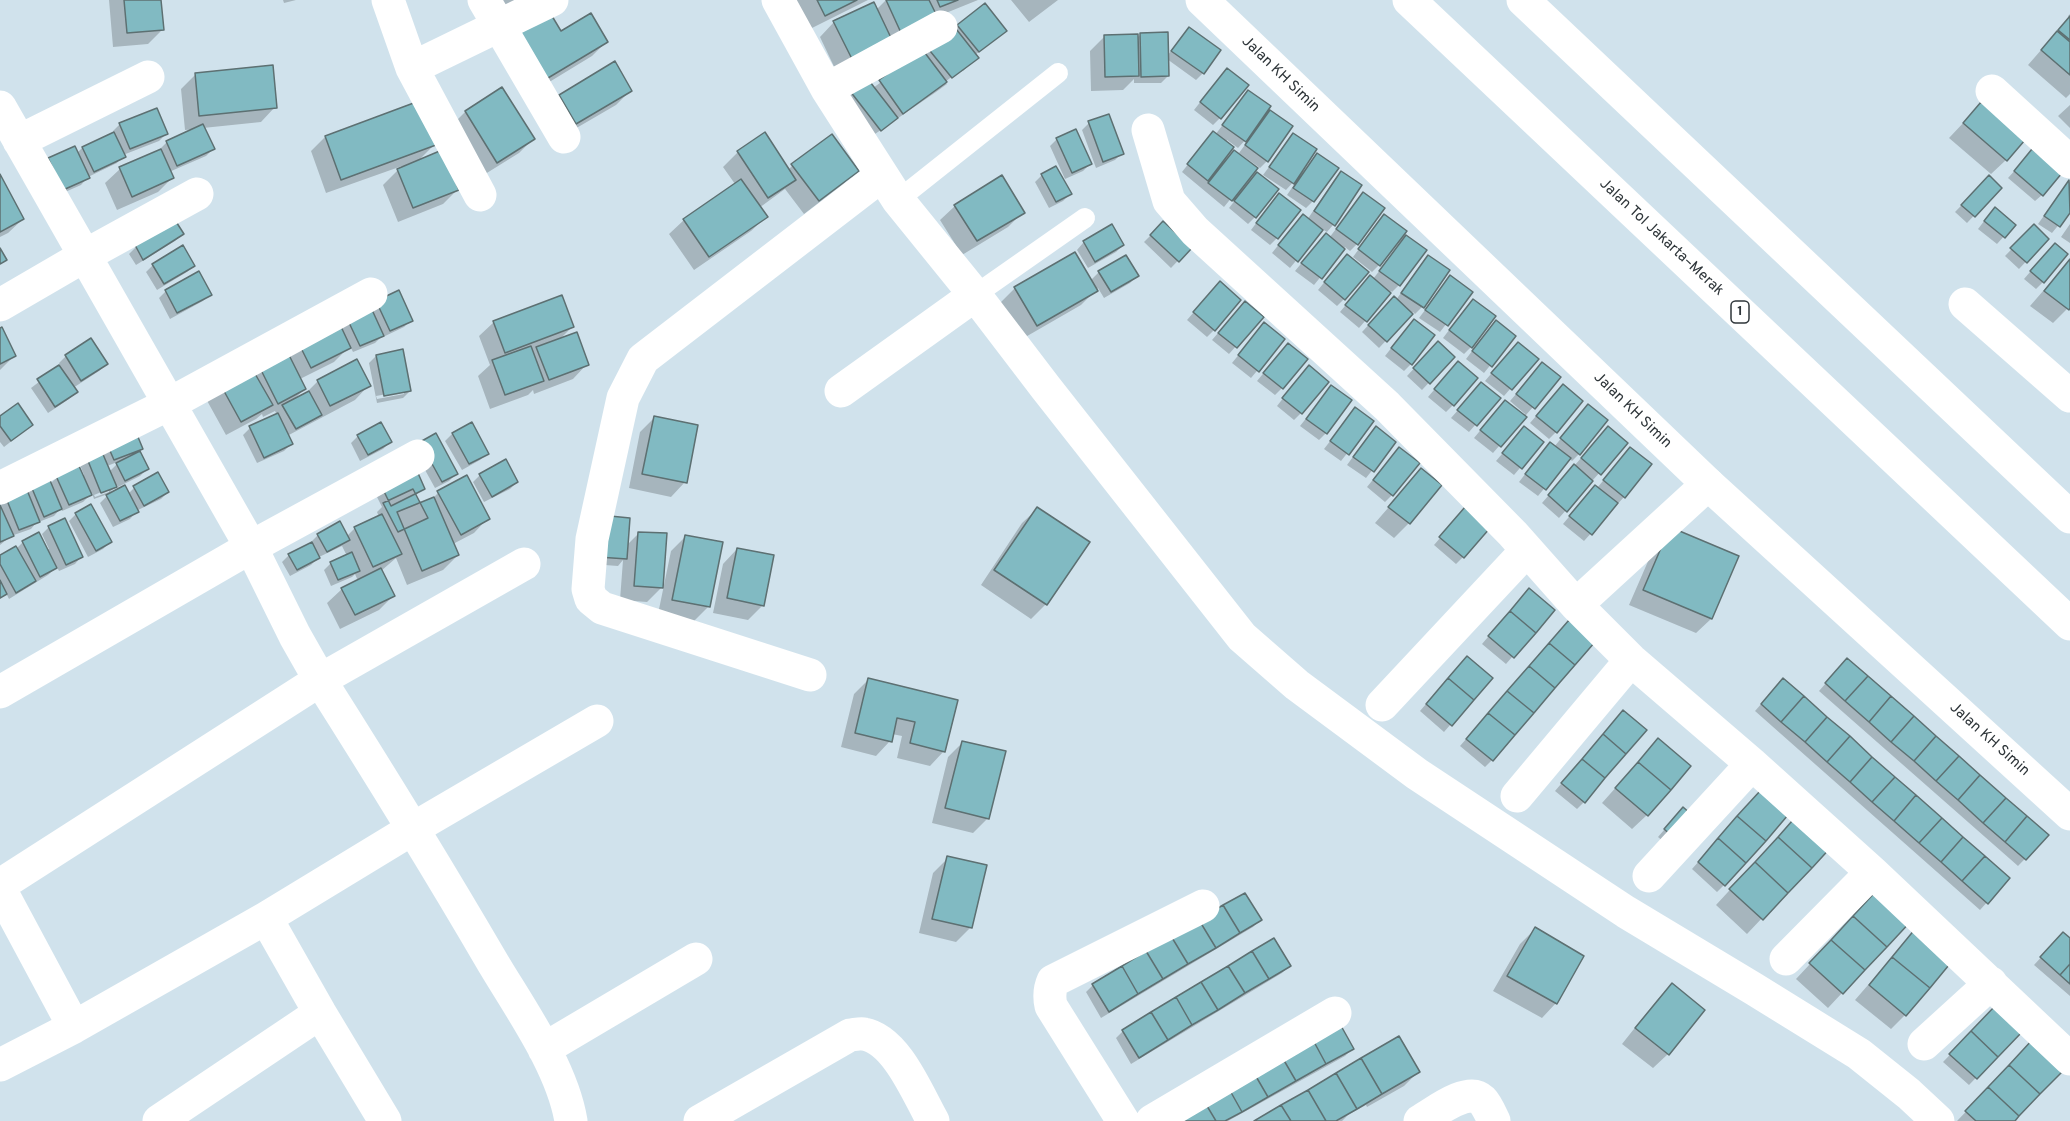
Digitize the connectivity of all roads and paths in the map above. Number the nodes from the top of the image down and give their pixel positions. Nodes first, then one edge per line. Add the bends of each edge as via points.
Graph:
1 (388, 0) edge
2 (552, 0) edge
3 (778, 0) edge
4 (1202, 0) edge
5 (1409, 0) edge
6 (1523, 0) edge
7 (491, 14) edge
8 (941, 27) dead end
9 (412, 68) junction
10 (1058, 73) dead end
11 (148, 77) dead end
12 (827, 89) junction
13 (1992, 91) dead end
14 (0, 107) edge
15 (1148, 130) dead end
16 (564, 137) dead end
17 (19, 141) junction
18 (2070, 162) edge
19 (890, 188) junction
20 (197, 194) dead end
21 (480, 195) dead end
22 (1085, 218) dead end
23 (86, 255) junction
24 (370, 294) dead end
25 (975, 295) junction
26 (1965, 304) dead end
27 (0, 305) edge
28 (841, 391) dead end
29 (2070, 396) edge
30 (169, 404) junction
31 (418, 456) dead end
32 (1708, 484) junction
33 (0, 488) edge
34 (2070, 517) edge
35 (251, 547) junction
36 (1527, 550) junction
37 (524, 564) dead end
38 (1576, 605) junction
39 (2070, 624) edge
40 (1631, 660) junction
41 (810, 675) dead end
42 (320, 680) junction
43 (0, 692) edge
44 (1382, 705) dead end
45 (597, 721) dead end
46 (1752, 764) junction
47 (1517, 796) dead end
48 (2070, 814) edge
49 (414, 828) junction
50 (1872, 872) junction
51 (1649, 876) dead end
52 (0, 887) edge
53 (1203, 906) dead end
54 (266, 918) junction
55 (696, 959) dead end
56 (1785, 959) dead end
57 (1991, 983) junction
58 (320, 1013) junction
59 (1335, 1013) dead end
60 (74, 1027) junction
61 (1924, 1044) dead end
62 (544, 1049) junction
63 (2070, 1059) edge
64 (0, 1065) edge
65 (159, 1121) edge
66 (386, 1121) edge
67 (571, 1121) edge
68 (700, 1121) edge
69 (933, 1121) edge
70 (1123, 1121) edge
71 (1152, 1121) edge
72 (1420, 1121) edge
73 (1494, 1121) edge
74 (1938, 1121) edge

1 - 9 main road
2 - 7 main road
3 - 12 main road
4 - 32 main road, Jalan KH Simin
5 - 39 main road, Jalan Tol Jakarta–Merak / 1
6 - 34 main road
7 - 9 main road
7 - 16 main road
8 - 12 main road
9 - 21 main road
10 - 19 lane
11 - 17 main road
12 - 19 main road
13 - 18 main road
14 - 17 main road
15 - 36 main road via 1169,201 1195,231 1387,406
17 - 23 main road
19 - 25 main road
19 - 41 main road via 643,359 623,398 592,539 588,589 596,605
20 - 23 main road
22 - 25 lane
23 - 27 main road
23 - 30 main road
24 - 30 main road
25 - 28 main road
25 - 74 main road via 1242,638 1297,685 1417,774 1626,912 1859,1054
26 - 29 main road
30 - 33 main road
30 - 35 main road
31 - 35 main road
32 - 38 main road
32 - 48 main road, Jalan KH Simin
35 - 42 main road
35 - 43 main road
36 - 38 main road
36 - 44 main road
37 - 42 main road
38 - 40 main road
40 - 46 main road
40 - 47 main road
42 - 49 main road
42 - 52 main road
45 - 49 main road
46 - 50 main road
46 - 51 main road
49 - 54 main road
49 - 62 main road
50 - 56 main road
50 - 57 main road
52 - 60 main road
53 - 70 main road via 1053,981 1050,988 1051,1006
54 - 58 main road
54 - 60 main road
55 - 62 main road
57 - 61 main road
57 - 63 main road
58 - 65 main road
58 - 66 main road
59 - 71 main road
60 - 64 main road
62 - 67 main road via 568,1104
68 - 69 main road via 850,1035 864,1034 894,1052
72 - 73 main road via 1451,1102 1474,1095 1482,1100

